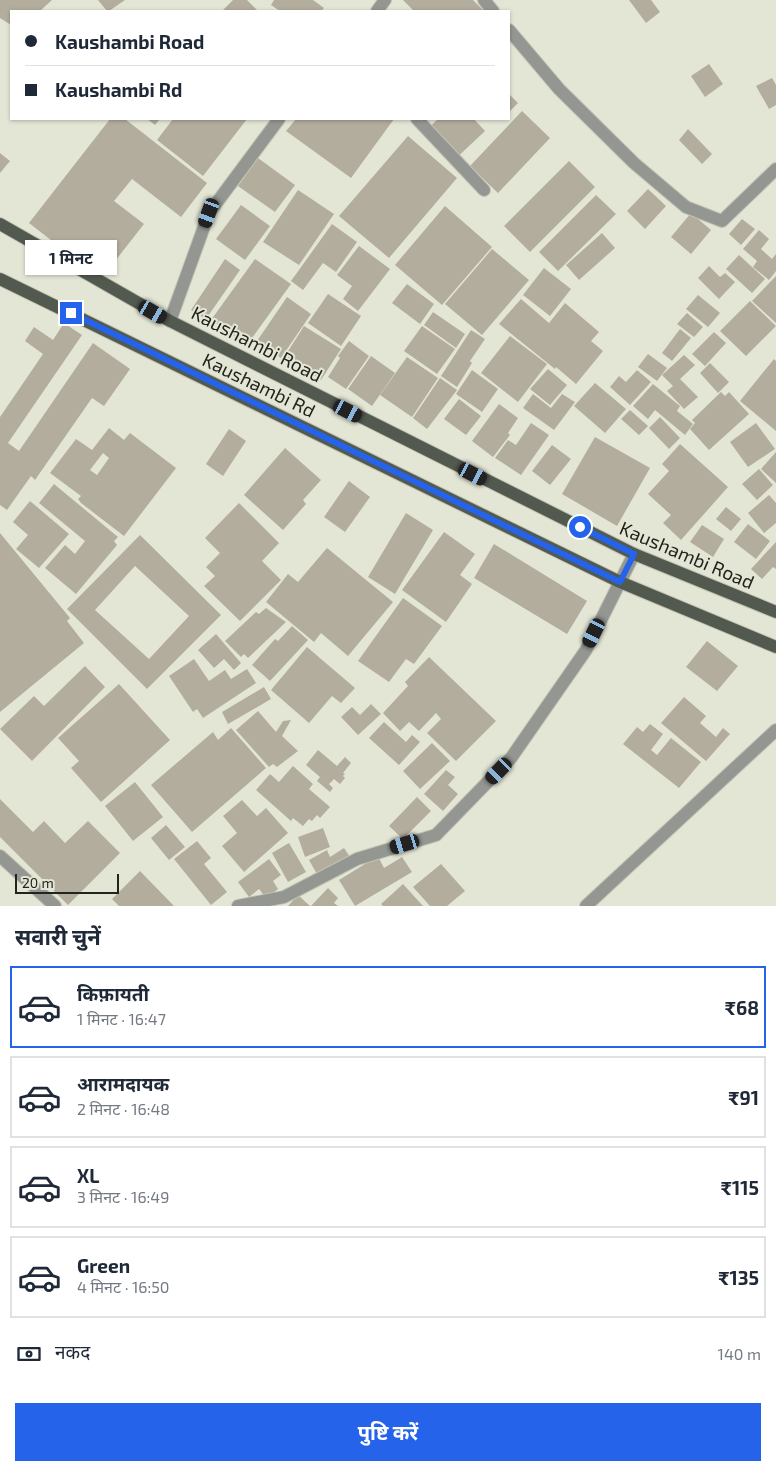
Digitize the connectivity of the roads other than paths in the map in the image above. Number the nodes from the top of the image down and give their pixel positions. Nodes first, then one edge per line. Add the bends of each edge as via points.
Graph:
1 (484, 0) edge
2 (492, 10) edge
3 (510, 31) edge
4 (278, 120) edge
5 (418, 120) edge
6 (776, 169) edge
7 (484, 190) dead end
8 (0, 224) edge
9 (0, 279) edge
10 (170, 321) junction
11 (634, 554) junction
12 (620, 582) junction
13 (776, 612) edge
14 (776, 647) edge
15 (776, 730) edge
16 (0, 856) edge
17 (55, 906) edge
18 (238, 906) edge
19 (586, 906) edge

1 - 2 street
3 - 6 street via 558,89 634,163 686,207 722,221
4 - 10 street via 209,213
5 - 7 street
8 - 10 main road, Kaushambi Road
9 - 12 main road, Kaushambi Rd
10 - 11 main road, Kaushambi Road
11 - 12 street
11 - 13 main road, Kaushambi Road
12 - 14 main road, Kaushambi Rd
12 - 18 street via 586,650 511,758 436,835 357,859 284,897
15 - 19 street
16 - 17 street

